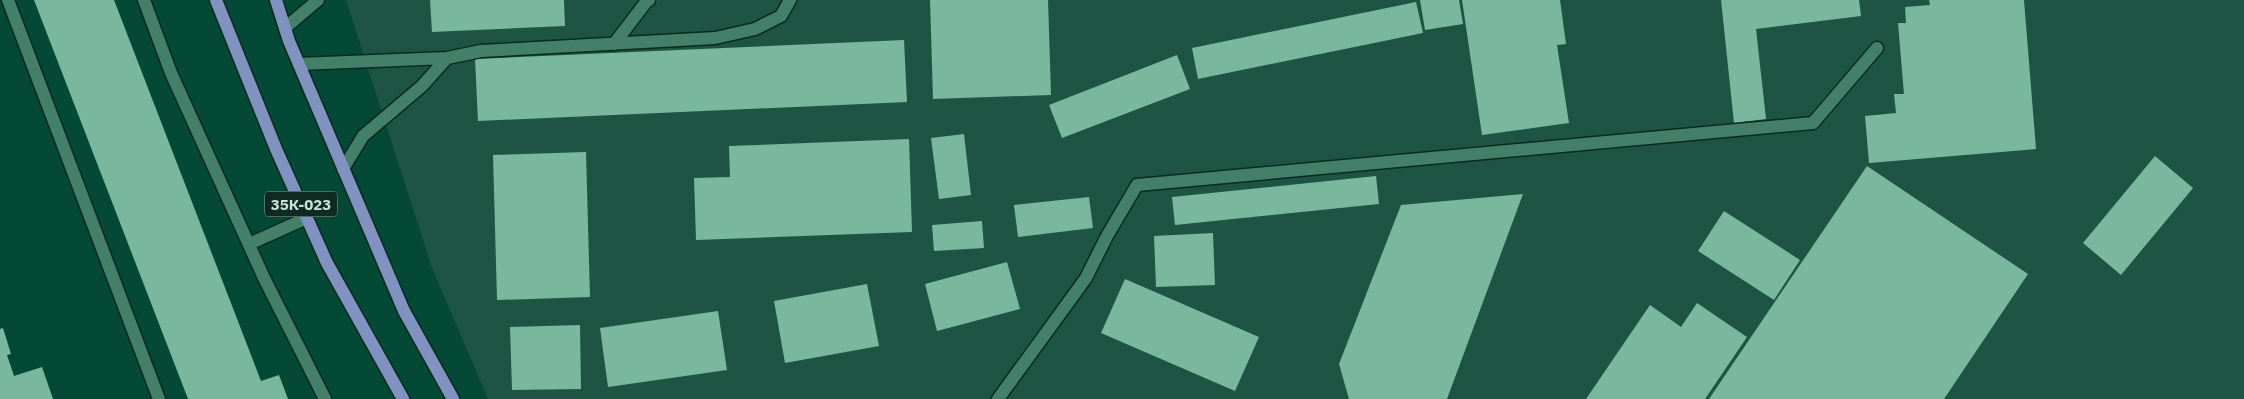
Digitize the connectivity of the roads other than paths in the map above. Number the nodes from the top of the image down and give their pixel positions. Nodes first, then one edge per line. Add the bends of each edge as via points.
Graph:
1 (8, 0) edge
2 (144, 0) edge
3 (216, 0) edge
4 (276, 0) edge
5 (318, 0) edge
6 (649, 0) edge
7 (790, 0) edge
8 (285, 28) junction
9 (614, 44) junction
10 (1877, 48) dead end
11 (447, 58) junction
12 (299, 64) junction
13 (343, 169) junction
14 (307, 218) junction
15 (249, 244) junction
16 (159, 399) edge
17 (325, 399) edge
18 (403, 399) edge
19 (453, 399) edge
20 (998, 399) edge

1 - 16 street
2 - 15 street via 171,73
3 - 14 main road, 35К-023
4 - 8 main road, 35К-023
5 - 8 street
6 - 9 street
7 - 9 street via 781,16 756,29 715,38
8 - 12 main road, 35К-023
9 - 11 street via 481,51
10 - 20 street via 1813,123 1137,185 1086,278
11 - 12 street
11 - 13 street via 422,86 363,136
12 - 13 main road, 35К-023
13 - 19 main road, 35К-023 via 404,312
14 - 15 street
14 - 18 main road, 35К-023 via 327,263
15 - 17 street

